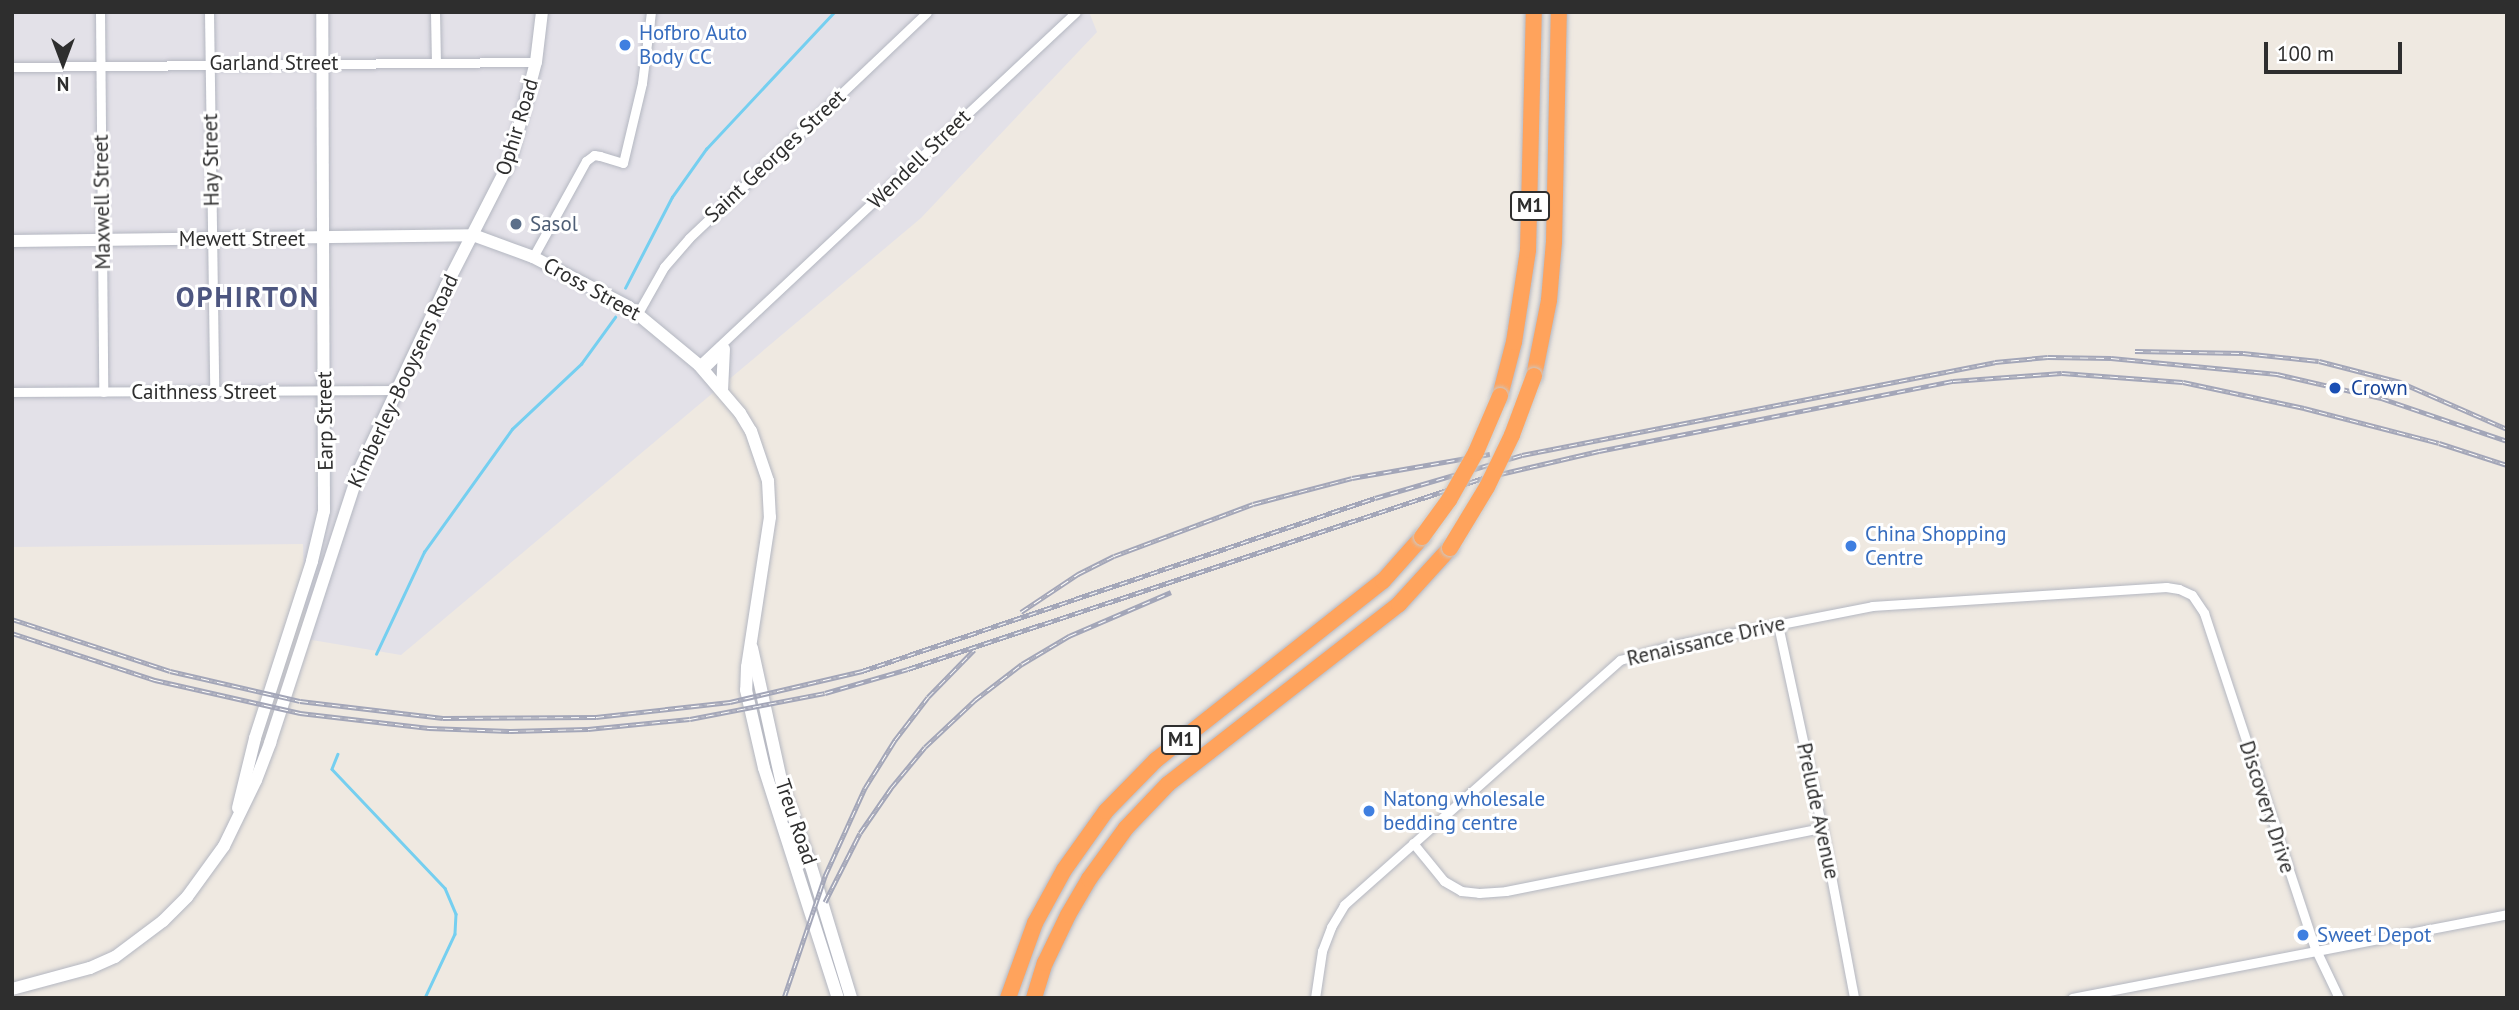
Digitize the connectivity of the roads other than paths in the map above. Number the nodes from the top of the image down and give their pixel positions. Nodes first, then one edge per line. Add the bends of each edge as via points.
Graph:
1 (100, 12) edge
2 (209, 12) edge
3 (322, 12) edge
4 (435, 12) edge
5 (542, 12) edge
6 (651, 12) edge
7 (927, 12) edge
8 (1076, 12) edge
9 (1534, 12) edge
10 (1559, 12) edge
11 (536, 62) junction
12 (209, 63) junction
13 (323, 63) junction
14 (436, 63) junction
15 (100, 65) junction
16 (12, 67) edge
17 (473, 236) junction
18 (325, 238) junction
19 (102, 239) junction
20 (213, 239) junction
21 (12, 241) edge
22 (533, 257) junction
23 (762, 307) junction
24 (634, 310) junction
25 (724, 349) junction
26 (701, 368) junction
27 (395, 390) junction
28 (722, 391) junction
29 (12, 392) edge
30 (103, 392) junction
31 (214, 392) junction
32 (324, 392) junction
33 (325, 496) junction
34 (349, 497) junction
35 (337, 533) junction
36 (310, 567) junction
37 (2204, 614) joint
38 (1778, 625) junction
39 (751, 644) junction
40 (237, 818) junction
41 (1822, 828) junction
42 (1413, 843) junction
43 (2507, 914) edge
44 (2315, 948) junction
45 (12, 989) edge
46 (838, 998) edge
47 (851, 998) edge
48 (1008, 998) edge
49 (1034, 998) edge
50 (1315, 998) edge
51 (1854, 998) edge
52 (2072, 998) edge
53 (2339, 998) edge

1 - 15 street, Maxwell Street
2 - 12 street, Hay Street
3 - 13 street, Earp Street
4 - 14 street
5 - 11 street, Ophir Road
6 - 22 street via 642,83 623,163 594,155 586,161
7 - 24 street, Saint Georges Street via 689,238
8 - 23 street, Wendell Street
9 - 48 highway, M1, bridge via 1527,259 1500,396 1476,452 1449,500 1383,581 1156,760 1106,811 1063,870 1035,923
10 - 49 highway, M1, bridge via 1554,242 1547,313 1534,376 1492,477 1450,548 1399,604 1168,784 1134,820 1068,915
11 - 14 street, Garland Street
11 - 17 street, Ophir Road via 510,161
12 - 13 street, Garland Street
12 - 15 street, Garland Street
12 - 20 street, Hay Street
13 - 14 street, Garland Street
13 - 18 street, Earp Street
15 - 16 street, Garland Street
15 - 19 street, Maxwell Street
17 - 18 street, Mewett Street
17 - 22 street, Cross Street
17 - 27 street, Kimberley-Booysens Road
18 - 20 street, Mewett Street
18 - 32 street, Earp Street
19 - 20 street, Mewett Street
19 - 21 street, Mewett Street
19 - 30 street, Maxwell Street
20 - 31 street, Hay Street
22 - 24 street, Cross Street
23 - 25 street, Wendell Street
23 - 26 street, Wendell Street
24 - 26 street, Cross Street
25 - 26 street, Wendell Street
25 - 28 street
26 - 28 street, Treu Road
27 - 32 street, Caithness Street
27 - 34 street, Kimberley-Booysens Road
28 - 39 street, Treu Road via 759,447 769,491 771,517
29 - 30 street, Caithness Street
30 - 31 street, Caithness Street
31 - 32 street, Caithness Street
32 - 33 street, Earp Street
33 - 34 street via 333,500
33 - 36 street, Earp Street via 323,524
34 - 35 street, Kimberley-Booysens Road
35 - 36 street via 321,545
35 - 40 street, Earp Street via 270,743
36 - 40 street, Earp Street via 254,738
37 - 38 street, Renaissance Drive via 2192,595 2165,587 1903,603
37 - 44 street, Discovery Drive
38 - 41 street, Prelude Avenue
38 - 42 street, Renaissance Drive via 1619,660
39 - 46 street, Treu Road via 746,680 755,733
39 - 47 street, Treu Road via 782,785
40 - 45 street, Earp Street via 208,871 138,942 90,968
41 - 42 street via 1479,893 1461,891 1444,881
41 - 51 street, Prelude Avenue
42 - 50 street, Renaissance Drive via 1344,905 1322,951
43 - 44 street
44 - 52 street
44 - 53 street, Discovery Drive

